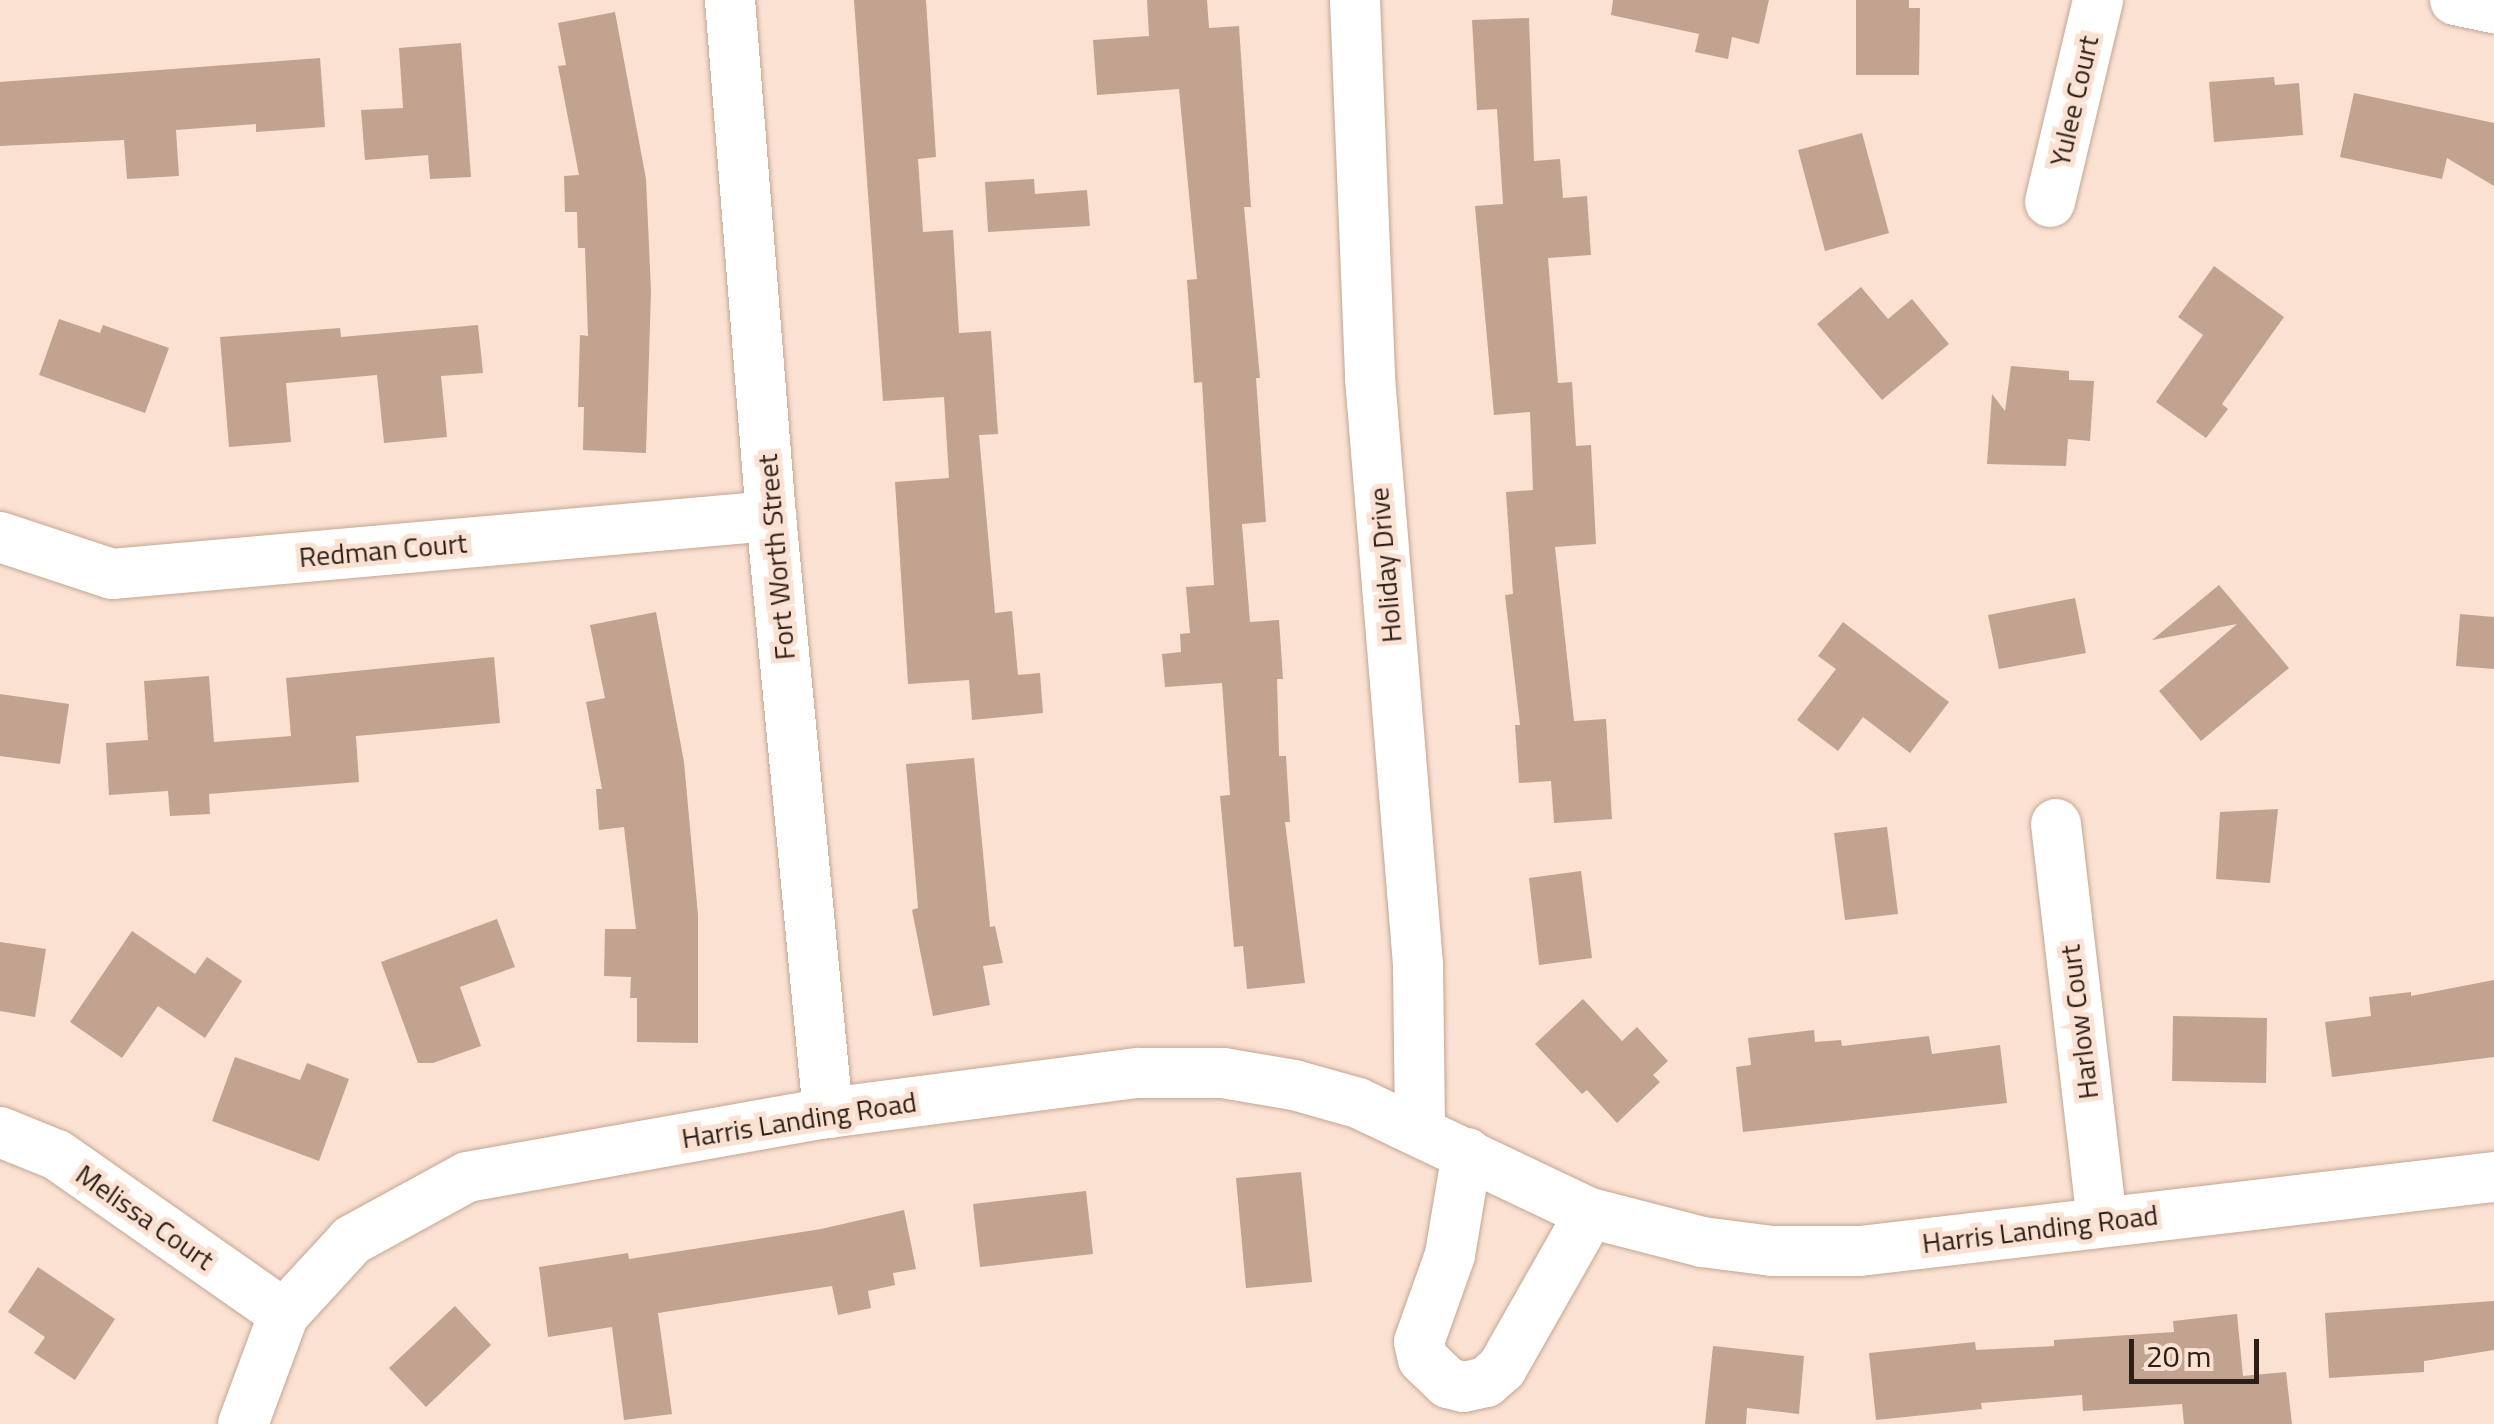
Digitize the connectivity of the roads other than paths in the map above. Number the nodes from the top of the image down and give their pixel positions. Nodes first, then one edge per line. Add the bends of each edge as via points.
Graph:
1 (730, 0) edge
2 (1355, 0) edge
3 (2098, 0) edge
4 (2455, 0) edge
5 (2494, 8) edge
6 (2050, 202) dead end
7 (771, 516) junction
8 (0, 537) edge
9 (2056, 824) dead end
10 (828, 1113) junction
11 (1420, 1129) junction
12 (0, 1132) edge
13 (1467, 1153) junction
14 (2494, 1177) edge
15 (1590, 1213) junction
16 (2102, 1220) junction
17 (284, 1314) junction
18 (243, 1424) edge

1 - 7 street, Fort Worth Street
2 - 11 street, Holiday Drive via 1370,378 1418,964
3 - 6 street, Yulee Court
4 - 5 street
7 - 8 street, Redman Court via 112,574
7 - 10 street, Fort Worth Street
9 - 16 street, Harlow Court
10 - 11 street, Harris Landing Road via 1138,1073 1222,1073 1358,1103
10 - 17 street, Harris Landing Road via 466,1177 352,1240
11 - 13 street, Harris Landing Road
12 - 17 street, Melissa Court via 57,1155
13 - 15 street, Harris Landing Road
13 - 15 street via 1450,1255 1420,1342 1423,1359 1448,1383 1486,1382 1502,1368
14 - 16 street, Harris Landing Road
15 - 16 street, Harris Landing Road via 1702,1242 1772,1251 1860,1251
17 - 18 street, Harris Landing Road

